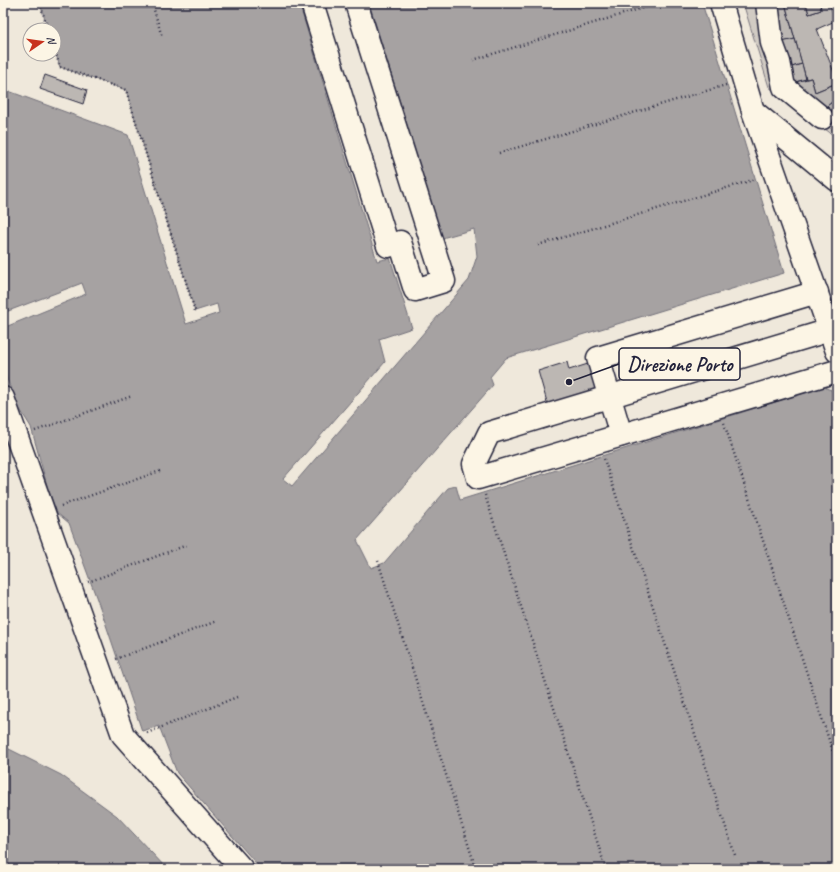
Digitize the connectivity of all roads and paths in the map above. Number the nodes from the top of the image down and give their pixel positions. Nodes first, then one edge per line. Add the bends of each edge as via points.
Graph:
1 (40, 3) edge
2 (152, 3) edge
3 (312, 3) edge
4 (356, 3) edge
5 (659, 3) edge
6 (721, 3) edge
7 (767, 3) edge
8 (46, 22) edge
9 (162, 37) dead end
10 (473, 60) dead end
11 (58, 62) edge
12 (729, 85) dead end
13 (754, 111) junction
14 (822, 118) dead end
15 (499, 153) dead end
16 (759, 178) dead end
17 (837, 180) edge
18 (538, 245) dead end
19 (817, 292) junction
20 (195, 312) dead end
21 (830, 330) junction
22 (837, 350) edge
23 (837, 371) edge
24 (132, 396) dead end
25 (610, 397) junction
26 (3, 398) edge
27 (723, 419) dead end
28 (621, 435) junction
29 (17, 437) junction
30 (602, 455) dead end
31 (160, 471) dead end
32 (484, 491) dead end
33 (44, 512) junction
34 (187, 545) dead end
35 (378, 562) dead end
36 (71, 589) junction
37 (217, 621) dead end
38 (98, 665) junction
39 (237, 697) dead end
40 (128, 740) junction
41 (837, 764) edge
42 (735, 855) dead end
43 (242, 869) edge
44 (476, 869) edge
45 (606, 869) edge

1 - 8 path
2 - 9 path
3 - 4 street via 388,246 400,242 415,290 444,281
5 - 10 path
6 - 13 street
7 - 14 street via 772,43 780,62 784,87
11 - 20 path via 60,67 126,90
12 - 15 path
13 - 17 street
13 - 19 street
16 - 18 path
19 - 21 street
19 - 25 street via 598,358
21 - 22 street
21 - 25 street
23 - 28 street
24 - 29 path
25 - 28 street
25 - 28 street via 488,434 474,464 478,478
26 - 29 street
27 - 41 path
29 - 33 street
30 - 42 path
31 - 33 path
32 - 45 path
33 - 36 street
34 - 36 path
35 - 44 path
36 - 38 street
37 - 38 path
38 - 40 street via 123,734
39 - 40 path
40 - 43 street

